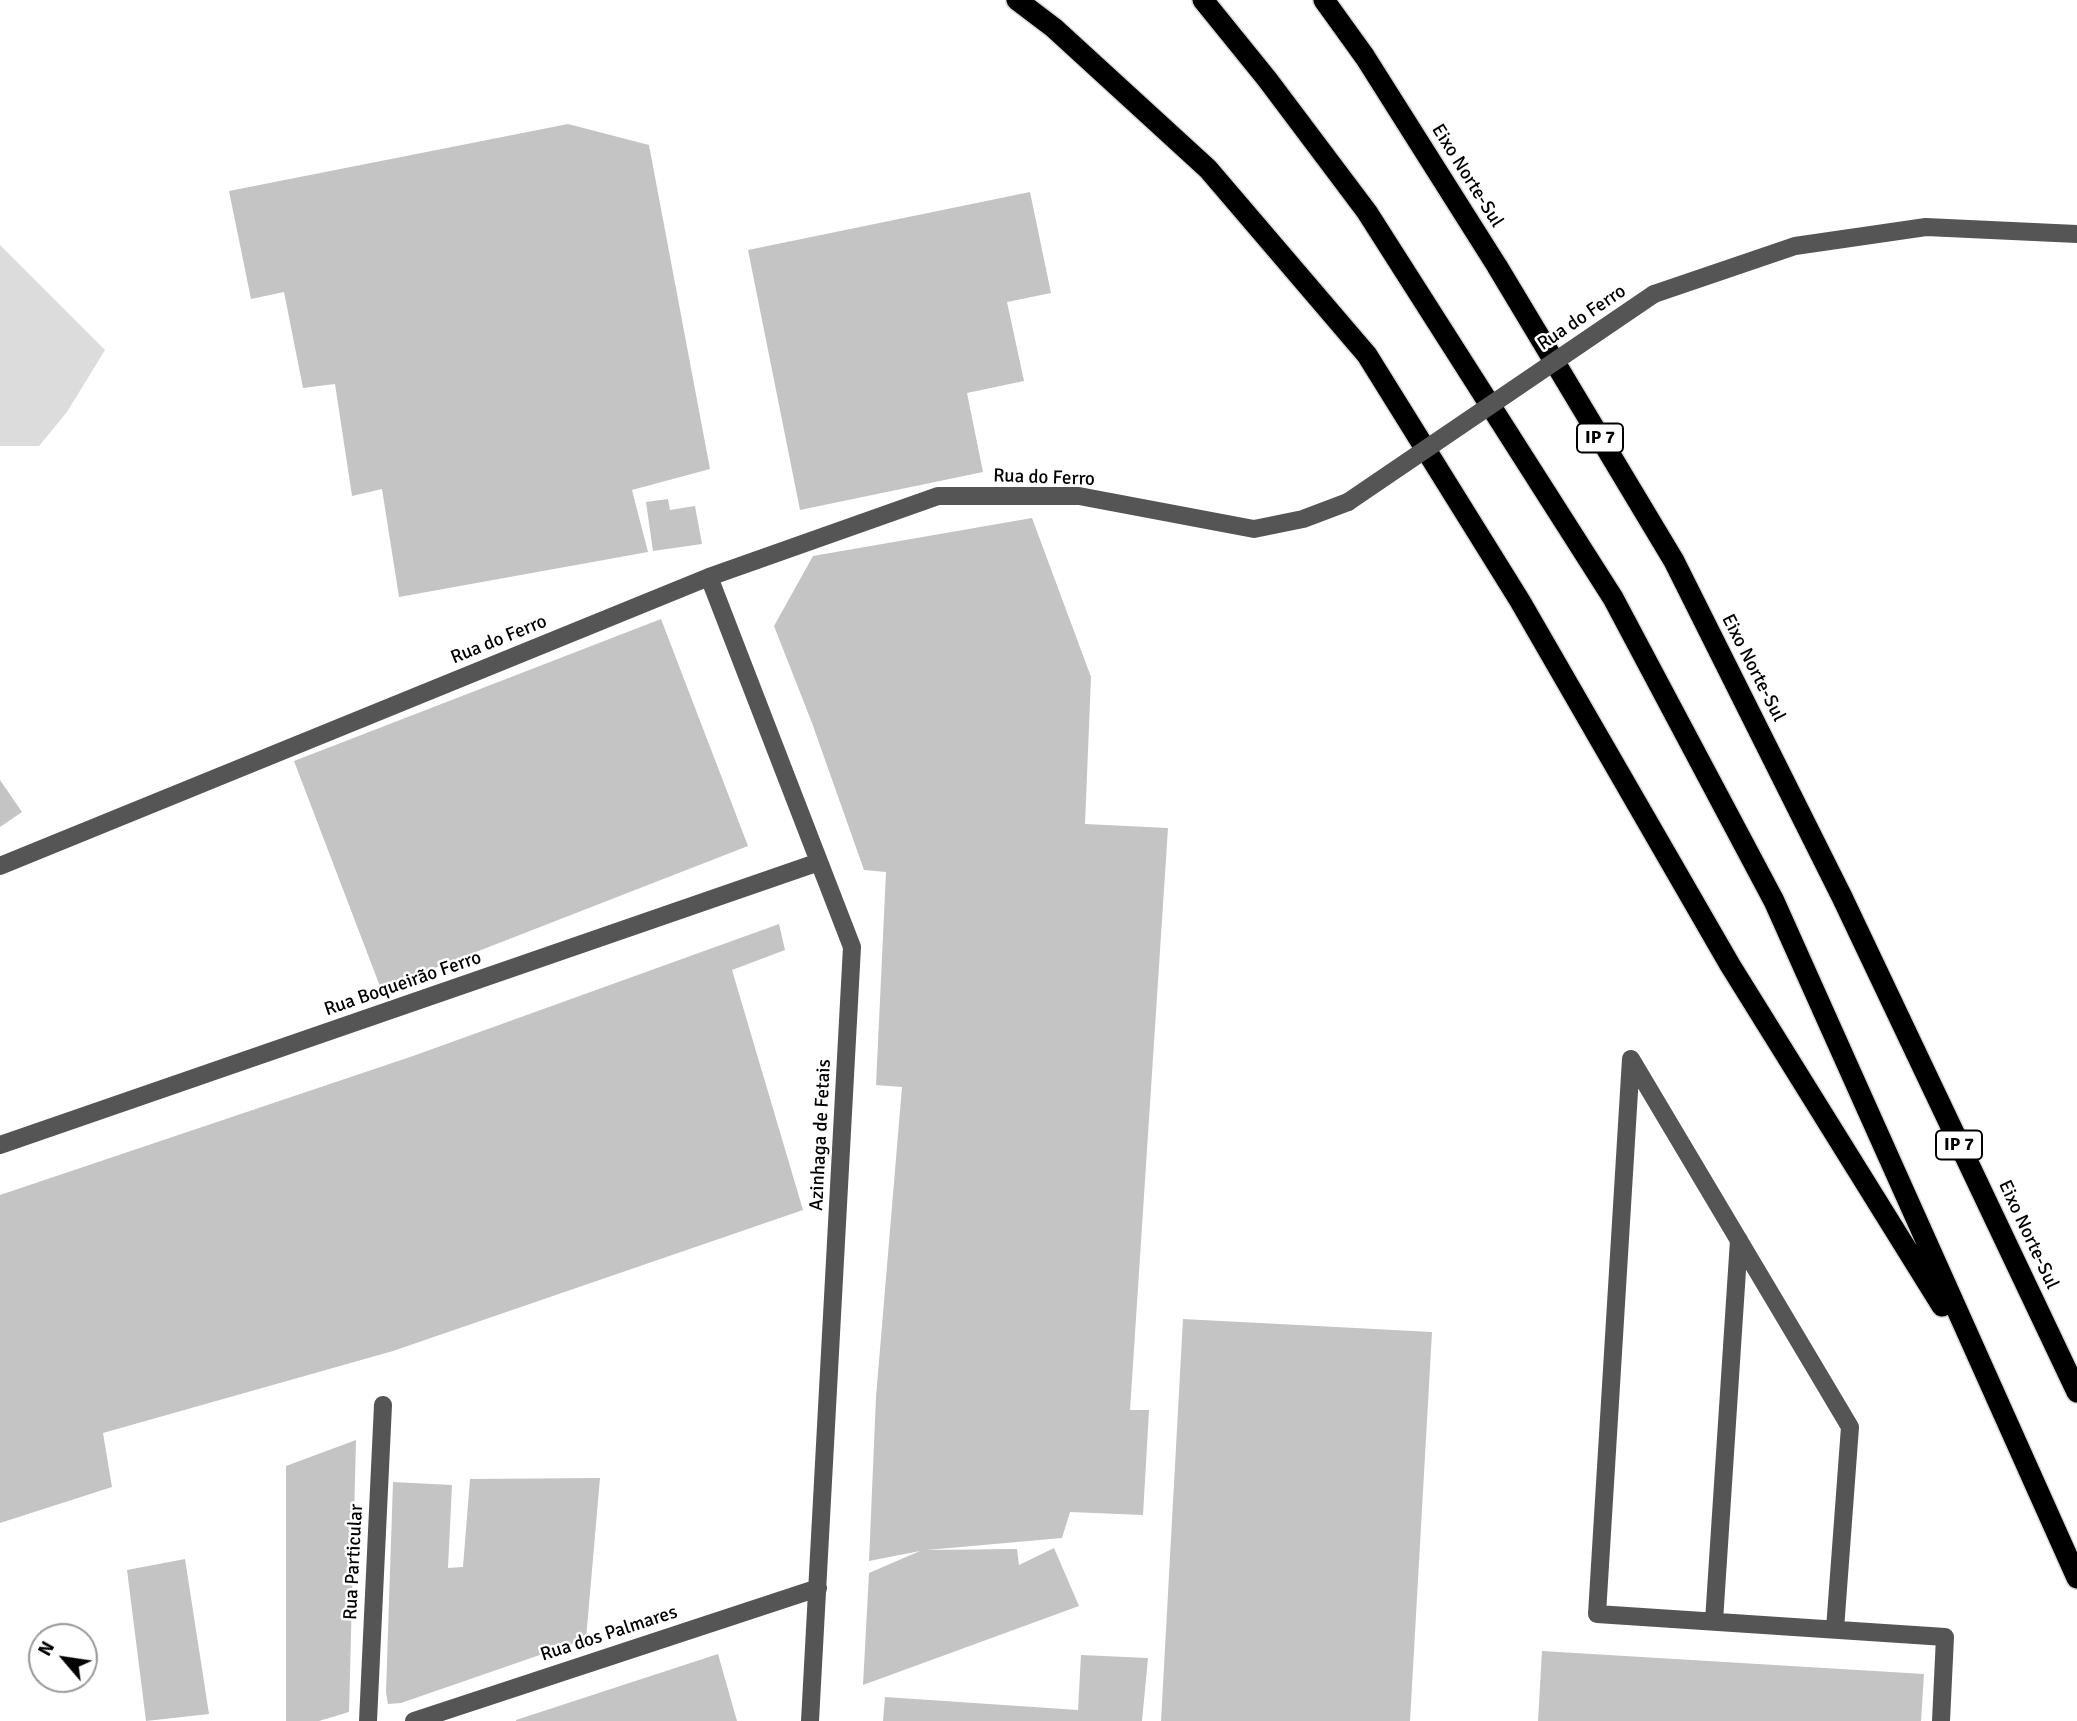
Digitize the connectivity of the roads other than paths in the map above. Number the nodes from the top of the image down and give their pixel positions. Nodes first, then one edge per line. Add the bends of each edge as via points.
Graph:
1 (1017, 0) edge
2 (1203, 0) edge
3 (1324, 0) edge
4 (2077, 234) edge
5 (709, 577) junction
6 (819, 862) junction
7 (0, 866) edge
8 (0, 1145) edge
9 (1739, 1240) junction
10 (1984, 1374) junction
11 (2077, 1392) edge
12 (383, 1405) dead end
13 (2077, 1578) edge
14 (818, 1588) junction
15 (1714, 1622) junction
16 (1835, 1629) junction
17 (368, 1721) edge
18 (414, 1721) edge
19 (810, 1721) edge
20 (1941, 1721) edge

1 - 10 highway via 1054,28 1208,169 1367,355 1520,601 1730,965
2 - 10 highway via 1367,212 1613,598 1774,901
3 - 11 highway, Eixo Norte-Sul / IP 7 via 1497,266 1674,561 1842,897
4 - 5 street, Rua do Ferro, bridge via 1926,227 1808,244 1654,295 1348,502 1303,519 1254,529 1079,496 938,496
5 - 6 street, Azinhaga de Fetais
5 - 7 street, Rua do Ferro
6 - 8 street, Rua Boqueirão Ferro
6 - 14 street, Azinhaga de Fetais via 852,947
9 - 15 street
9 - 15 street via 1631,1059 1597,1614
9 - 16 street via 1850,1427
10 - 13 highway
12 - 17 street, Rua Particular
14 - 18 street, Rua dos Palmares
14 - 19 street, Azinhaga de Fetais
15 - 16 street
16 - 20 street via 1945,1636

